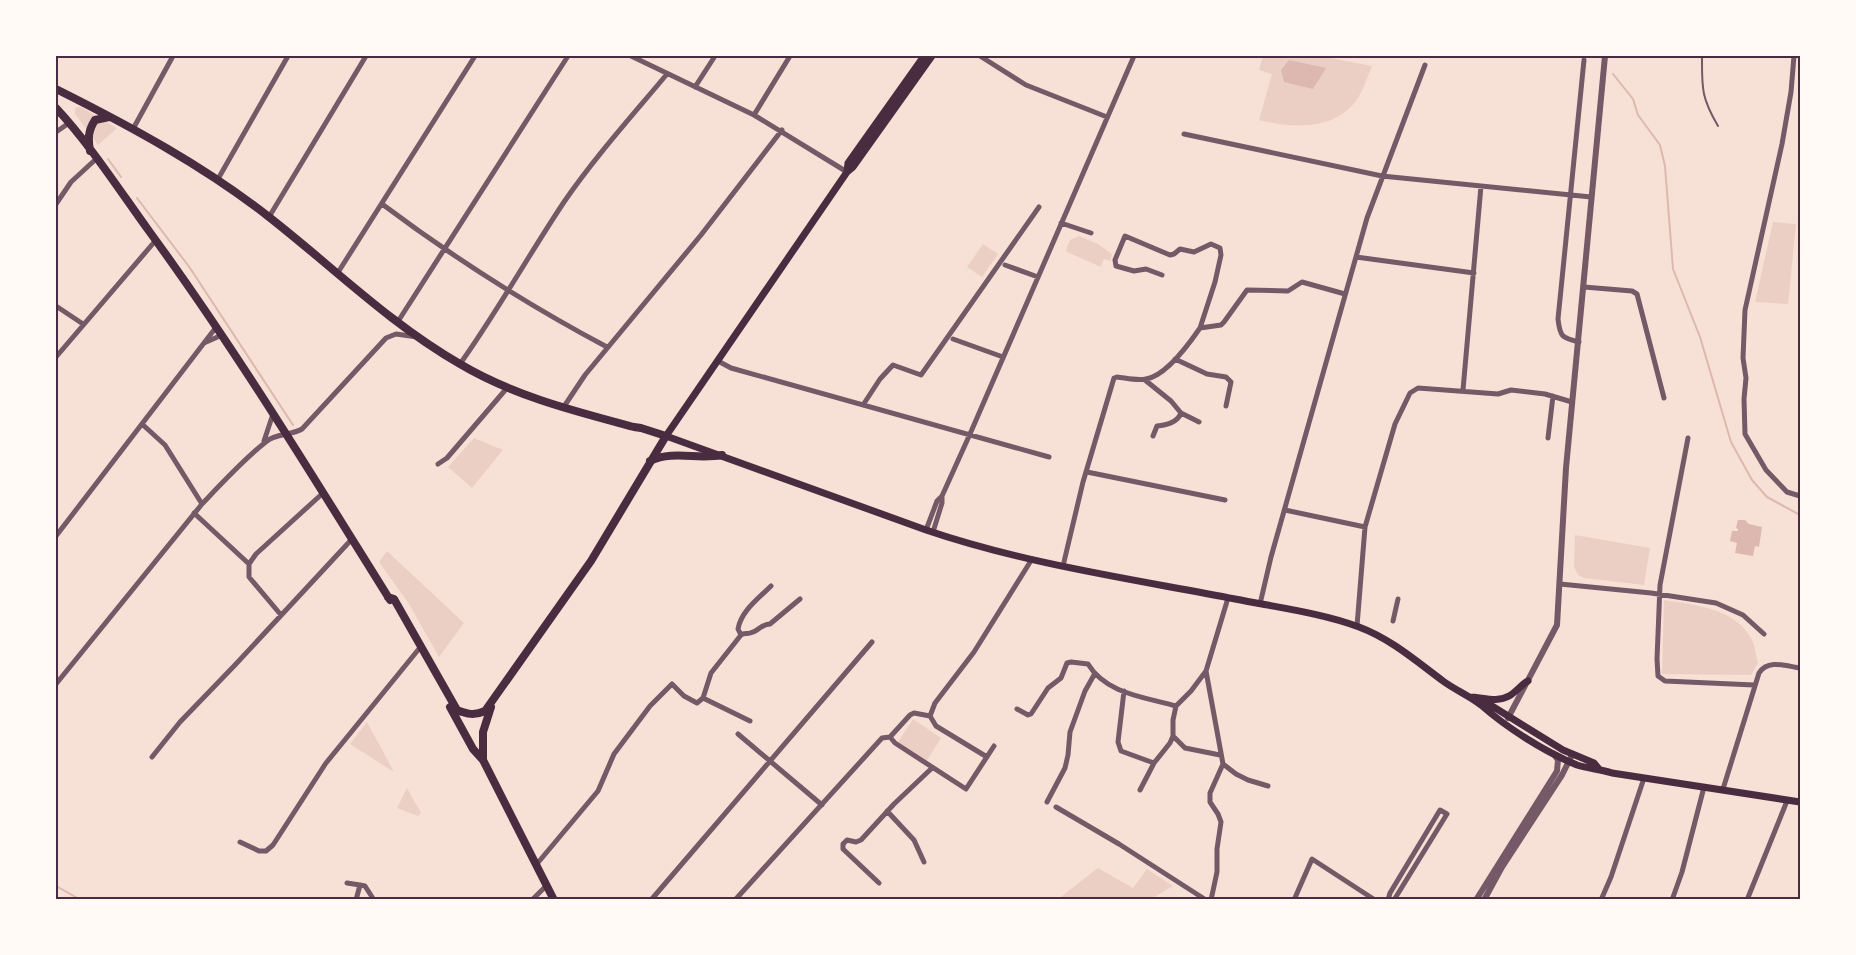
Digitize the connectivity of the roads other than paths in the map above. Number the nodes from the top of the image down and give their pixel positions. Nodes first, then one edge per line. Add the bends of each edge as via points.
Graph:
1 (173, 56) edge
2 (288, 56) edge
3 (366, 56) edge
4 (475, 56) edge
5 (568, 56) edge
6 (631, 56) edge
7 (715, 56) edge
8 (790, 56) edge
9 (924, 56) edge
10 (932, 56) edge
11 (980, 56) edge
12 (1134, 56) edge
13 (1605, 56) edge
14 (1702, 56) edge
15 (1794, 56) edge
16 (1584, 60) dead end
17 (1425, 65) dead end
18 (667, 74) junction
19 (695, 87) junction
20 (56, 89) edge
21 (56, 108) edge
22 (56, 113) edge
23 (754, 115) junction
24 (109, 117) junction
25 (1107, 117) junction
26 (67, 120) junction
27 (1718, 126) dead end
28 (133, 129) junction
29 (782, 130) junction
30 (56, 132) edge
31 (1184, 134) dead end
32 (93, 156) junction
33 (847, 172) junction
34 (1382, 176) junction
35 (218, 179) junction
36 (1481, 186) junction
37 (1570, 195) junction
38 (1591, 197) junction
39 (56, 204) edge
40 (382, 204) junction
41 (1039, 207) dead end
42 (269, 217) junction
43 (1061, 223) junction
44 (1091, 233) dead end
45 (156, 240) junction
46 (444, 250) junction
47 (1356, 257) junction
48 (1005, 265) dead end
49 (1474, 273) junction
50 (338, 274) junction
51 (1162, 275) dead end
52 (1038, 277) junction
53 (1584, 286) junction
54 (508, 292) junction
55 (1345, 294) junction
56 (56, 306) edge
57 (397, 323) junction
58 (84, 324) junction
59 (217, 326) junction
60 (1200, 328) junction
61 (222, 335) junction
62 (417, 337) junction
63 (953, 339) dead end
64 (1579, 342) junction
65 (202, 344) junction
66 (607, 347) junction
67 (56, 357) edge
68 (1003, 357) junction
69 (1175, 359) junction
70 (718, 361) junction
71 (460, 364) junction
72 (1145, 380) junction
73 (507, 388) junction
74 (1463, 390) junction
75 (1553, 396) junction
76 (1664, 398) dead end
77 (1572, 402) junction
78 (863, 405) junction
79 (1226, 406) dead end
80 (563, 408) junction
81 (1181, 413) junction
82 (273, 414) junction
83 (1200, 422) dead end
84 (142, 424) junction
85 (970, 434) junction
86 (288, 435) junction
87 (1153, 436) dead end
88 (1548, 438) dead end
89 (1688, 438) dead end
90 (664, 439) junction
91 (260, 447) junction
92 (722, 455) junction
93 (1049, 457) dead end
94 (649, 462) junction
95 (438, 464) dead end
96 (1087, 472) junction
97 (323, 493) junction
98 (1800, 496) edge
99 (1225, 501) dead end
100 (202, 504) junction
101 (1285, 510) junction
102 (194, 513) junction
103 (1365, 528) junction
104 (929, 531) junction
105 (56, 536) edge
106 (352, 539) junction
107 (1032, 559) junction
108 (249, 564) junction
109 (1063, 566) junction
110 (1560, 584) junction
111 (771, 586) dead end
112 (1661, 594) junction
113 (388, 597) junction
114 (1228, 598) junction
115 (800, 599) dead end
116 (1398, 599) dead end
117 (1260, 604) junction
118 (281, 615) junction
119 (1393, 621) dead end
120 (1357, 626) junction
121 (1764, 634) dead end
122 (741, 635) junction
123 (872, 642) dead end
124 (418, 650) junction
125 (1800, 668) edge
126 (1206, 671) junction
127 (1095, 675) junction
128 (1528, 681) junction
129 (56, 684) edge
130 (1754, 685) junction
131 (1124, 691) junction
132 (1467, 697) junction
133 (703, 698) junction
134 (494, 700) junction
135 (1480, 704) junction
136 (1176, 706) junction
137 (1017, 710) dead end
138 (930, 716) junction
139 (1509, 716) junction
140 (750, 721) dead end
141 (1504, 723) junction
142 (738, 734) dead end
143 (1173, 736) junction
144 (890, 737) junction
145 (994, 746) dead end
146 (1552, 752) junction
147 (1220, 755) junction
148 (152, 757) dead end
149 (987, 757) junction
150 (1571, 758) junction
151 (483, 760) junction
152 (769, 760) junction
153 (1154, 763) junction
154 (1223, 764) junction
155 (932, 768) junction
156 (1644, 778) junction
157 (1268, 786) dead end
158 (1704, 787) junction
159 (1723, 789) junction
160 (1140, 790) dead end
161 (1787, 801) junction
162 (1047, 802) dead end
163 (1800, 802) edge
164 (822, 805) junction
165 (1056, 807) dead end
166 (887, 811) junction
167 (240, 842) dead end
168 (924, 862) dead end
169 (536, 865) junction
170 (346, 883) dead end
171 (879, 883) dead end
172 (360, 885) junction
173 (547, 885) junction
174 (356, 900) edge
175 (374, 900) edge
176 (532, 900) edge
177 (554, 900) edge
178 (651, 900) edge
179 (735, 900) edge
180 (1206, 900) edge
181 (1211, 900) edge
182 (1294, 900) edge
183 (1376, 900) edge
184 (1389, 900) edge
185 (1394, 900) edge
186 (1476, 900) edge
187 (1484, 900) edge
188 (1600, 900) edge
189 (1671, 900) edge
190 (1747, 900) edge

1 - 28 street
2 - 35 street
3 - 42 street
4 - 40 street
5 - 46 street
6 - 18 street
7 - 19 street
8 - 23 street
9 - 33 main road via 848,163
10 - 33 main road
11 - 25 street via 1026,85
12 - 25 street
13 - 38 street
14 - 27 lane via 1702,89
15 - 98 street via 1782,144 1745,310 1743,358 1745,434 1766,470 1787,492
16 - 37 street
17 - 34 street
18 - 19 street
18 - 54 street via 585,172
19 - 23 street
20 - 24 main road
21 - 26 main road
22 - 26 main road
23 - 29 street
24 - 28 main road
24 - 32 main road via 95,120 91,126 88,138
25 - 43 street
26 - 30 street
26 - 32 main road
28 - 35 main road
29 - 33 street
29 - 66 street via 708,227
31 - 34 street
32 - 39 street
32 - 45 main road
33 - 70 main road
34 - 36 street
34 - 47 street
35 - 42 main road
36 - 37 street
36 - 49 street
37 - 38 street
37 - 64 street via 1558,319 1559,333
38 - 53 street
40 - 46 street
40 - 50 street
41 - 78 street via 921,375 893,365
42 - 50 main road
43 - 44 street
43 - 52 street
45 - 58 street
45 - 59 main road
46 - 54 street
46 - 57 street
47 - 49 street
47 - 55 street
48 - 52 street
49 - 74 street
50 - 57 main road
51 - 60 street via 1116,266 1125,236 1170,255 1180,249 1194,252 1211,244 1220,248 1215,282
52 - 68 street
53 - 64 street
53 - 76 street via 1637,294
54 - 66 street
54 - 71 street
55 - 60 street via 1302,282 1288,291 1246,290 1221,325
55 - 101 street
56 - 58 street
57 - 62 main road
58 - 67 street
59 - 61 main road
59 - 65 street
60 - 69 street
61 - 65 street
61 - 82 main road
62 - 71 main road
62 - 86 street via 396,334 386,338 309,423
63 - 68 street
64 - 77 street
65 - 84 street
66 - 80 street
68 - 85 street
69 - 72 street
69 - 79 street via 1232,382
70 - 78 street
70 - 90 main road
71 - 73 main road
72 - 81 street
72 - 96 street via 1114,378
73 - 80 main road
73 - 95 street
74 - 75 street via 1498,394 1511,390
74 - 103 street via 1418,388 1410,393 1395,424
75 - 77 street
75 - 88 street
77 - 110 street
78 - 85 street
80 - 90 main road via 641,428
81 - 83 street
81 - 87 street via 1171,423 1157,426
82 - 86 main road
82 - 91 street
84 - 100 street via 165,445
84 - 105 street
85 - 93 street
85 - 104 street via 937,501
86 - 91 street via 268,439
86 - 97 main road
89 - 112 street
90 - 92 main road
90 - 94 main road
91 - 100 street
92 - 94 main road via 672,454
92 - 104 main road
94 - 134 main road via 591,561
96 - 99 street
96 - 109 street
97 - 106 main road
97 - 108 street
100 - 102 street
101 - 103 street
101 - 117 street
102 - 108 street
102 - 129 street
103 - 120 street
104 - 107 main road
106 - 113 main road
106 - 118 street
107 - 109 main road
107 - 138 street
108 - 118 street via 249,577
109 - 114 main road
110 - 112 street
110 - 128 street via 1557,625
111 - 122 street via 740,621
112 - 121 street via 1726,606
112 - 130 street via 1657,659 1660,679
113 - 124 main road
113 - 134 main road via 394,599 457,710 478,714
114 - 117 main road
114 - 126 street
115 - 122 street via 770,624
116 - 119 street
117 - 120 main road
118 - 148 street
120 - 132 main road via 1383,638
122 - 133 street via 711,674
123 - 152 street
124 - 151 main road via 473,749
124 - 167 street via 326,763 271,847 259,851
125 - 130 street via 1774,663 1765,666
126 - 136 street
126 - 147 street
127 - 131 street
127 - 137 street via 1088,664 1069,662 1031,714
127 - 162 street via 1070,732 1065,768
128 - 132 main road via 1501,699
128 - 139 street
130 - 159 street
131 - 136 street
131 - 153 street via 1119,747
132 - 135 main road
133 - 140 street
133 - 169 street via 697,703 672,684 650,705 614,754 598,791
134 - 151 main road via 483,732
135 - 139 main road
135 - 141 main road
136 - 143 street
138 - 144 street via 910,715
138 - 149 street via 936,726
139 - 141 street
139 - 150 main road
141 - 146 main road
142 - 152 street
143 - 147 street via 1185,748
143 - 153 street
144 - 155 street
144 - 164 street via 882,738
145 - 149 street
146 - 150 main road
146 - 186 street via 1558,760 1557,771
147 - 154 street
149 - 155 street via 966,789
150 - 156 main road via 1594,763 1599,769
150 - 187 street
151 - 169 main road
152 - 164 street
152 - 178 street
153 - 160 street
154 - 157 street via 1248,780
154 - 181 street via 1210,793 1210,802 1221,822
155 - 166 street
156 - 158 main road
156 - 188 street
158 - 159 main road
158 - 189 street
159 - 161 main road
161 - 163 main road
161 - 190 street
164 - 179 street
165 - 180 street
166 - 168 street via 914,840
166 - 171 street via 859,842 849,839 843,844 843,849
169 - 173 main road
170 - 172 street
172 - 174 street
172 - 175 street
173 - 176 street
173 - 177 main road
182 - 183 street via 1312,859
184 - 185 street via 1440,810 1447,814

